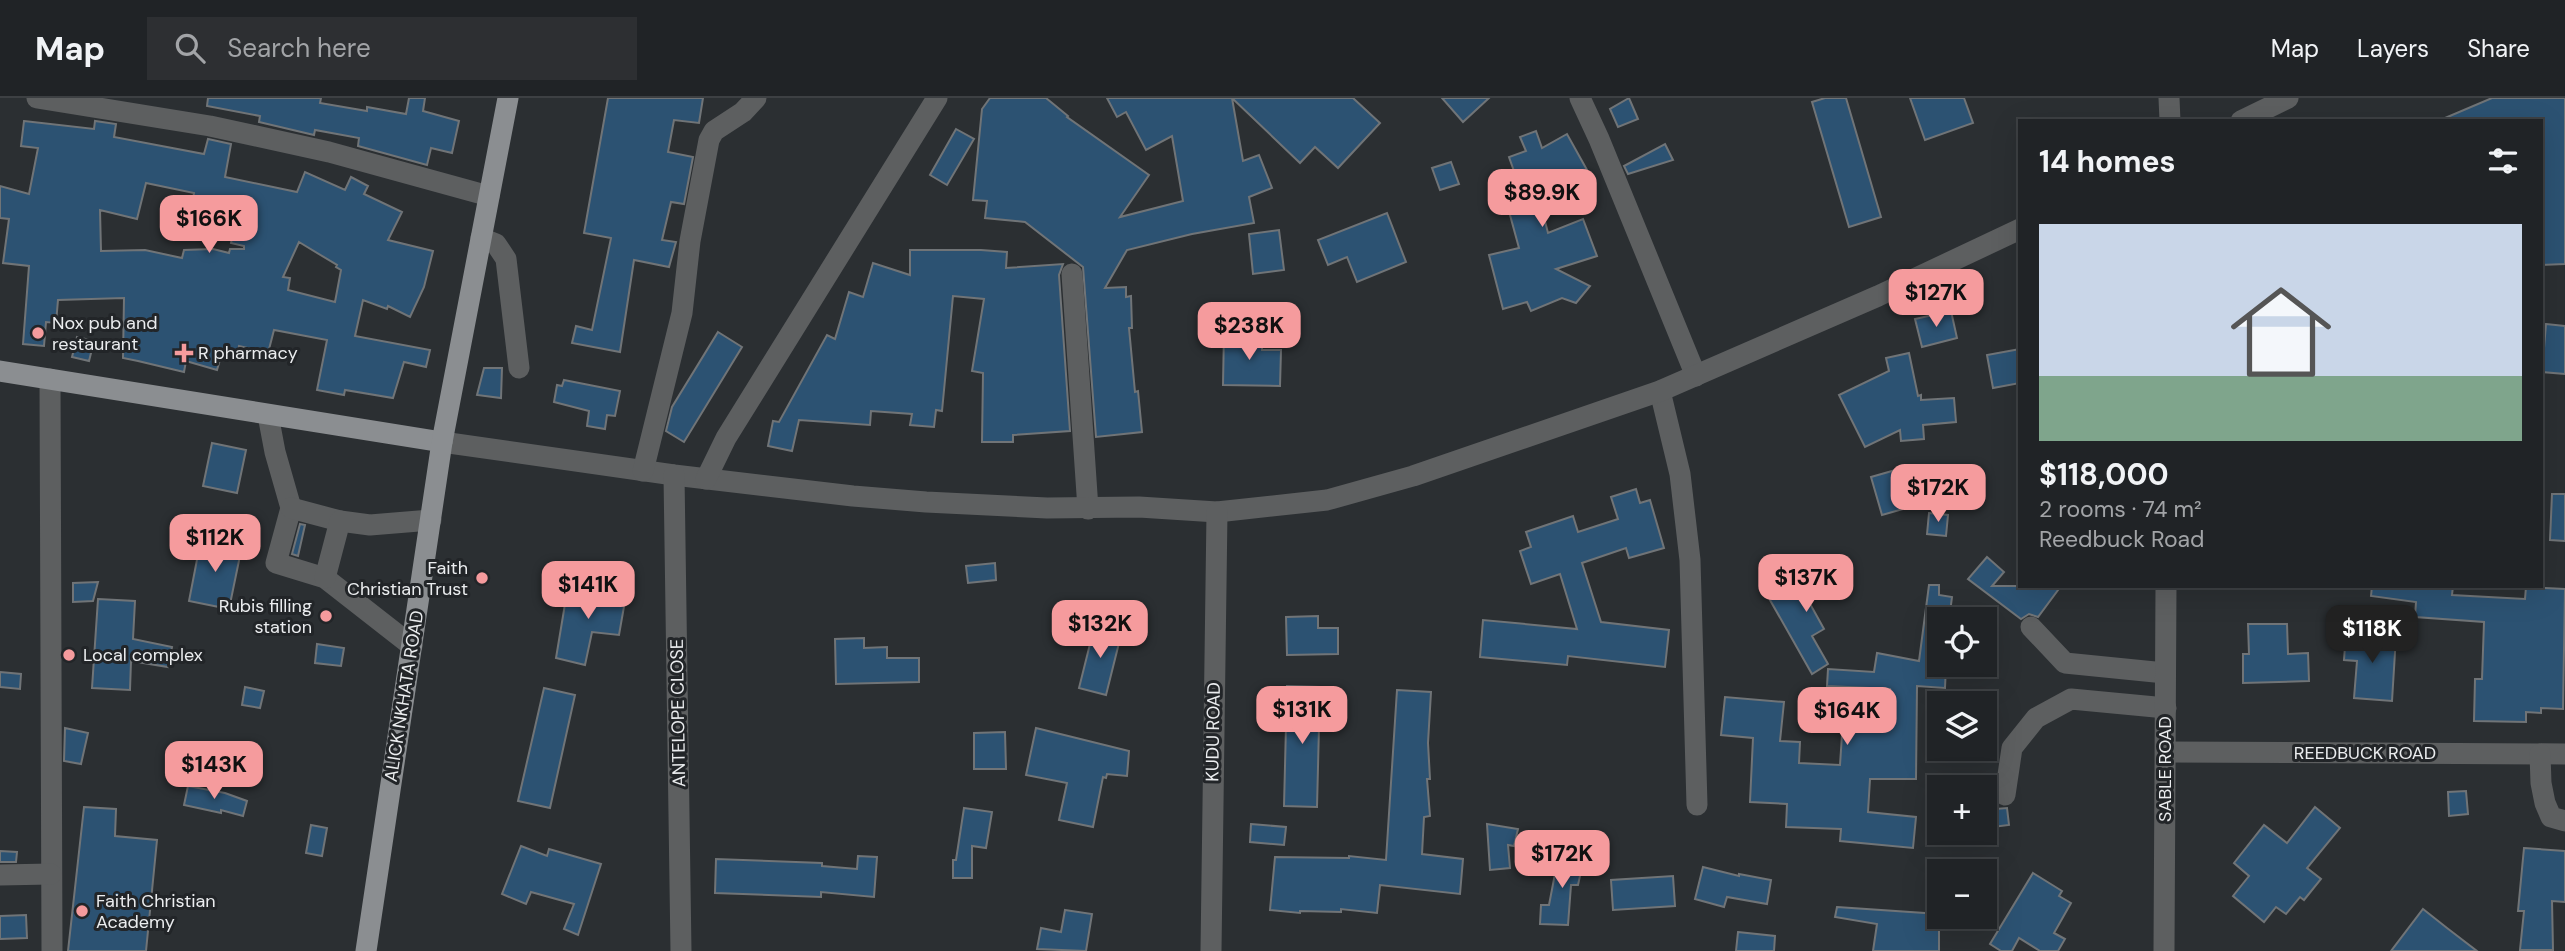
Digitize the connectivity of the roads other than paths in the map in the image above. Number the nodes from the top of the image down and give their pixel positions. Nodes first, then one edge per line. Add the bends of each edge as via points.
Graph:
1 (37, 98) edge
2 (508, 98) edge
3 (756, 98) edge
4 (937, 98) edge
5 (1580, 98) edge
6 (2169, 98) edge
7 (2288, 98) edge
8 (2170, 119) edge
9 (2245, 119) edge
10 (489, 195) junction
11 (2018, 230) edge
12 (481, 237) junction
13 (1072, 274) dead end
14 (519, 368) dead end
15 (0, 371) edge
16 (1696, 376) junction
17 (50, 379) junction
18 (1660, 391) junction
19 (268, 415) junction
20 (442, 442) junction
21 (643, 471) junction
22 (674, 475) junction
23 (706, 479) junction
24 (291, 508) junction
25 (1088, 509) junction
26 (1217, 512) junction
27 (431, 520) junction
28 (340, 521) junction
29 (325, 578) junction
30 (2166, 588) edge
31 (2031, 627) dead end
32 (412, 646) junction
33 (2165, 673) junction
34 (2166, 708) junction
35 (2166, 752) junction
36 (2540, 754) junction
37 (2565, 754) edge
38 (2005, 795) dead end
39 (1697, 805) dead end
40 (2565, 821) edge
41 (0, 874) edge
42 (51, 874) junction
43 (52, 951) edge
44 (366, 951) edge
45 (681, 951) edge
46 (1211, 951) edge
47 (2164, 951) edge

1 - 10 street via 210,126
2 - 10 main road, ALICK NKHATA ROAD
3 - 21 street via 709,140 682,313
4 - 23 street via 726,438
5 - 16 street
6 - 8 street
7 - 9 street
10 - 12 main road, ALICK NKHATA ROAD
11 - 16 street
12 - 14 street via 496,244 506,259
12 - 20 main road, ALICK NKHATA ROAD
13 - 25 street
15 - 17 main road
16 - 18 street
17 - 19 main road
17 - 42 street
18 - 26 street via 1413,476 1328,500
18 - 39 street via 1681,474 1690,560
19 - 20 main road
19 - 24 street
20 - 21 street
20 - 27 main road, ALICK NKHATA ROAD
21 - 22 street
22 - 23 street
22 - 45 street, ANTELOPE CLOSE
23 - 25 street via 853,496
24 - 28 street
24 - 29 street via 276,563
25 - 26 street
26 - 46 street, KUDU ROAD
27 - 28 street via 370,526
27 - 32 main road, ALICK NKHATA ROAD
28 - 29 street
29 - 32 street
30 - 33 street, SABLE ROAD
31 - 33 street via 2065,663
32 - 44 main road, ALICK NKHATA ROAD
33 - 34 street, SABLE ROAD
34 - 35 street, SABLE ROAD
34 - 38 street via 2071,699 2036,718 2012,748
35 - 36 street, REEDBUCK ROAD
35 - 47 street, SABLE ROAD
36 - 37 street, REEDBUCK ROAD
36 - 40 street via 2545,803 2551,817
41 - 42 street
42 - 43 street

